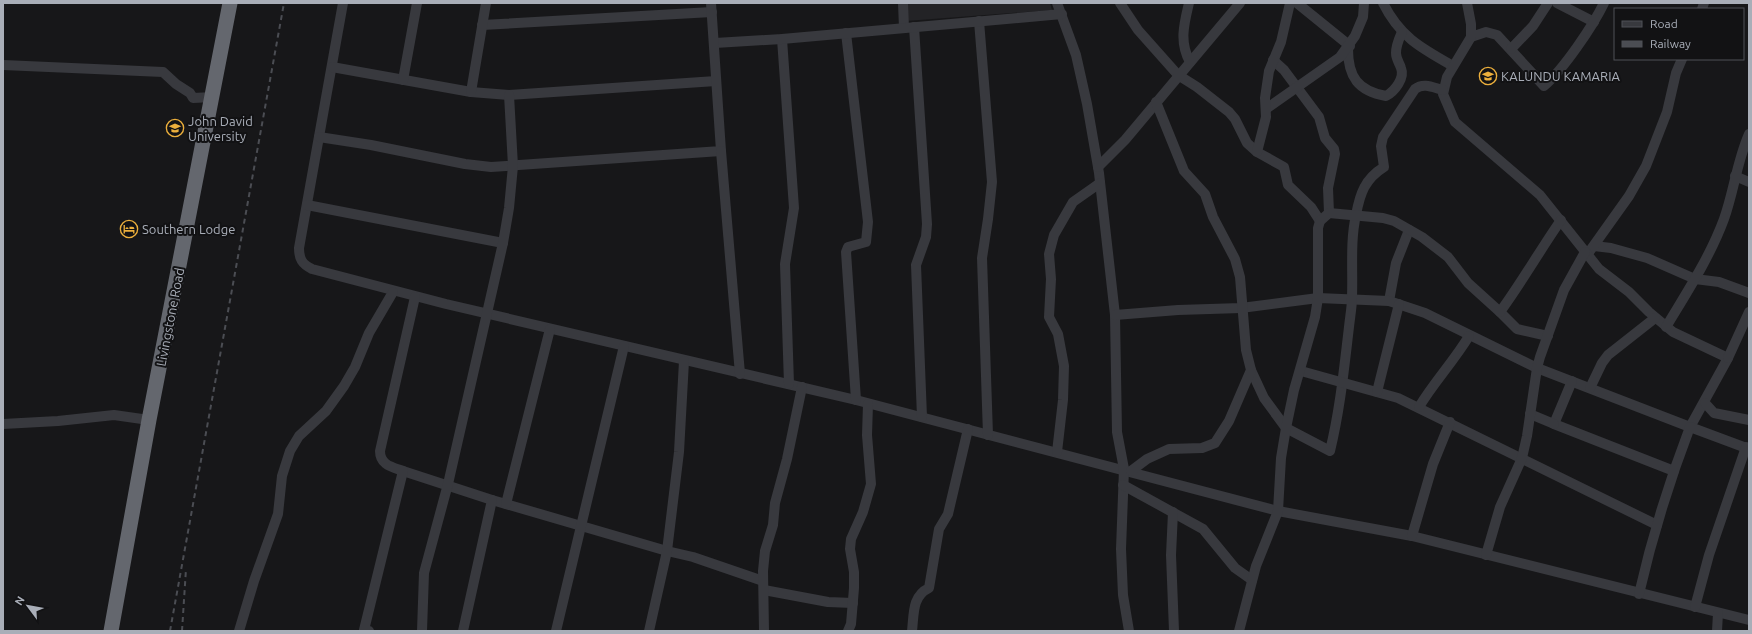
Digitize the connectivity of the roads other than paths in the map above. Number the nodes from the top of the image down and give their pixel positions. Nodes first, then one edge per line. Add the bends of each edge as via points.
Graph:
1 (230, 3) edge
2 (343, 3) edge
3 (417, 3) edge
4 (486, 3) edge
5 (669, 3) edge
6 (903, 3) edge
7 (1057, 3) edge
8 (1120, 3) edge
9 (1190, 3) edge
10 (1240, 3) edge
11 (1290, 3) edge
12 (1297, 3) edge
13 (1364, 3) edge
14 (1383, 3) edge
15 (1467, 3) edge
16 (1548, 3) edge
17 (1557, 3) edge
18 (1604, 3) edge
19 (712, 8) edge
20 (669, 14) junction
21 (1062, 14) junction
22 (979, 21) junction
23 (1594, 22) junction
24 (482, 25) junction
25 (909, 27) junction
26 (1402, 32) junction
27 (846, 33) junction
28 (1471, 37) junction
29 (782, 39) junction
30 (714, 43) junction
31 (1349, 47) junction
32 (1511, 49) junction
33 (1273, 60) junction
34 (1682, 60) edge
35 (1190, 62) junction
36 (3, 65) edge
37 (1453, 66) junction
38 (332, 67) junction
39 (1178, 75) junction
40 (403, 80) junction
41 (716, 81) junction
42 (1296, 88) junction
43 (1443, 90) junction
44 (470, 92) junction
45 (509, 95) junction
46 (213, 97) junction
47 (1156, 102) junction
48 (1266, 109) junction
49 (1749, 134) edge
50 (319, 137) junction
51 (721, 151) junction
52 (1257, 152) junction
53 (513, 166) junction
54 (1098, 167) junction
55 (1735, 176) junction
56 (1749, 182) edge
57 (1100, 183) junction
58 (307, 205) junction
59 (1329, 213) junction
60 (1355, 217) junction
61 (1561, 220) junction
62 (1320, 221) junction
63 (1409, 230) junction
64 (504, 243) junction
65 (1594, 246) junction
66 (1586, 254) junction
67 (1695, 279) junction
68 (393, 292) junction
69 (1749, 293) edge
70 (415, 297) junction
71 (1318, 298) junction
72 (1352, 298) junction
73 (1389, 301) junction
74 (1399, 304) junction
75 (1241, 308) junction
76 (1500, 312) junction
77 (1749, 312) edge
78 (487, 314) junction
79 (1115, 315) junction
80 (1655, 318) junction
81 (1666, 327) junction
82 (550, 329) junction
83 (1745, 335) edge
84 (1469, 336) junction
85 (1548, 336) junction
86 (624, 346) junction
87 (1728, 358) junction
88 (684, 360) junction
89 (1537, 368) junction
90 (1251, 370) junction
91 (1301, 371) junction
92 (740, 374) junction
93 (1572, 381) junction
94 (789, 384) junction
95 (1343, 384) junction
96 (802, 387) junction
97 (1590, 388) junction
98 (1378, 392) junction
99 (856, 400) junction
100 (1704, 403) junction
101 (868, 404) junction
102 (1419, 407) junction
103 (1530, 414) junction
104 (922, 417) junction
105 (150, 420) junction
106 (1749, 420) edge
107 (1450, 422) junction
108 (3, 424) edge
109 (1554, 424) junction
110 (1690, 427) junction
111 (1286, 428) junction
112 (968, 429) junction
113 (988, 435) junction
114 (1747, 448) edge
115 (1057, 452) junction
116 (1522, 458) junction
117 (1128, 470) junction
118 (404, 471) junction
119 (1674, 471) junction
120 (448, 484) junction
121 (1124, 485) junction
122 (492, 500) junction
123 (506, 504) junction
124 (1278, 511) junction
125 (1173, 512) junction
126 (582, 525) junction
127 (1657, 525) junction
128 (1412, 536) junction
129 (667, 551) junction
130 (1486, 554) junction
131 (1252, 580) junction
132 (764, 585) junction
133 (1638, 594) junction
134 (853, 603) junction
135 (1695, 607) junction
136 (1718, 613) junction
137 (1749, 620) edge
138 (111, 631) edge
139 (239, 631) edge
140 (366, 631) edge
141 (422, 631) edge
142 (463, 631) edge
143 (556, 631) edge
144 (649, 631) edge
145 (764, 631) edge
146 (848, 631) edge
147 (912, 631) edge
148 (1129, 631) edge
149 (1174, 631) edge
150 (1239, 631) edge
151 (1717, 631) edge

1 - 46 highway, Livingstone Road
2 - 38 street
3 - 40 street
4 - 24 street
5 - 20 street
6 - 25 street
7 - 21 street
8 - 39 street via 1138,30
9 - 35 street via 1183,34 1183,43
10 - 35 street
11 - 33 street via 1283,37
12 - 31 street
13 - 31 street via 1363,18
14 - 26 street via 1388,15
15 - 28 street
16 - 32 street via 1533,26
17 - 23 street
18 - 23 street
19 - 20 street
19 - 30 street
20 - 24 street
21 - 22 street
21 - 54 street via 1076,55
22 - 25 street
22 - 113 street via 992,182 982,258
23 - 32 street via 1553,78 1544,86
24 - 44 street
25 - 27 street
25 - 104 street via 927,224 926,237 916,265
26 - 31 street via 1396,53 1402,73 1397,86 1386,96 1362,88 1357,82 1348,63
26 - 37 street via 1410,40
27 - 29 street
27 - 99 street via 868,226 866,242 848,248 846,252
28 - 32 street via 1486,32 1493,33
28 - 37 street
29 - 30 street
29 - 94 street via 794,208 785,264
30 - 41 street
31 - 42 street via 1340,57
33 - 42 street via 1284,70
33 - 48 street via 1267,83
34 - 65 street via 1676,73 1668,112 1646,166 1629,196
35 - 39 street
36 - 46 street via 163,72 193,98
37 - 43 street
38 - 40 street
38 - 50 street
39 - 47 street
39 - 52 street via 1229,112 1236,119 1247,142
40 - 44 street
41 - 45 street
41 - 51 street
42 - 48 street
42 - 59 street via 1319,117 1325,138 1334,149 1328,188
43 - 60 street via 1419,86 1399,112 1383,138 1381,146 1384,167 1366,183
43 - 61 street via 1455,122 1540,195
44 - 45 street
45 - 53 street
46 - 105 highway, Livingstone Road
47 - 54 street via 1125,140
47 - 75 street via 1184,171 1205,194 1213,217 1235,259 1240,277
48 - 52 street via 1263,134
49 - 55 street
50 - 53 street via 476,166
50 - 58 street
51 - 53 street
51 - 92 street
52 - 62 street via 1284,167 1288,185 1312,207
53 - 64 street
54 - 57 street
55 - 56 street
55 - 67 street via 1724,217
57 - 79 street
57 - 115 street via 1073,202 1054,235 1049,254 1049,317 1058,334 1064,366
58 - 64 street
58 - 68 street via 299,248 303,264 312,269
59 - 60 street
59 - 62 street
60 - 63 street via 1383,218
60 - 72 street
61 - 66 street
61 - 76 street via 1535,258 1521,285
62 - 71 street
63 - 73 street via 1396,263
63 - 76 street via 1448,257 1468,283
64 - 78 street
65 - 66 street
65 - 67 street via 1647,258
66 - 80 street via 1599,269
66 - 85 street via 1564,290
67 - 69 street via 1719,282
67 - 81 street
68 - 70 street
68 - 139 street via 369,333 344,386 326,411 299,436 290,451 282,476 278,514
70 - 78 street
70 - 118 street via 380,451 385,464
71 - 72 street
71 - 75 street
71 - 91 street
72 - 73 street
72 - 95 street
73 - 74 street
74 - 84 street via 1425,313
74 - 98 street
75 - 79 street
75 - 90 street
76 - 85 street via 1517,329
77 - 83 street
78 - 82 street
78 - 120 street
79 - 117 street via 1116,418
80 - 81 street
80 - 97 street via 1608,355
81 - 87 street
82 - 86 street
82 - 123 street
83 - 87 street
84 - 89 street
84 - 102 street
85 - 89 street
86 - 88 street
86 - 126 street
87 - 100 street
88 - 92 street
88 - 129 street via 679,452
89 - 93 street
89 - 103 street
90 - 111 street via 1264,398
90 - 117 street via 1229,421 1215,443 1202,448 1169,449
91 - 95 street
91 - 111 street
92 - 94 street
93 - 97 street
93 - 109 street
94 - 96 street
95 - 98 street
95 - 111 street via 1330,451
96 - 99 street
96 - 132 street via 788,459 765,551
97 - 110 street
98 - 102 street
99 - 101 street
100 - 106 street via 1714,413
100 - 110 street
101 - 104 street
101 - 134 street via 867,435 871,484 851,544 854,572
102 - 107 street
103 - 109 street
103 - 116 street
104 - 112 street
105 - 108 street via 114,415
105 - 138 highway, Livingstone Road
107 - 116 street
107 - 128 street via 1433,464
109 - 119 street
110 - 114 street
110 - 119 street
111 - 124 street via 1281,458
112 - 113 street
112 - 147 street via 948,514 939,529 929,588 917,597
113 - 115 street
114 - 135 street via 1709,556
115 - 117 street
116 - 127 street
116 - 130 street via 1500,507
117 - 121 street
117 - 124 street
118 - 120 street
118 - 140 street
119 - 127 street
120 - 122 street
120 - 141 street via 424,573
121 - 125 street
121 - 148 street via 1121,549 1123,595
122 - 123 street
122 - 142 street
123 - 126 street
124 - 128 street
124 - 131 street
125 - 131 street via 1203,529 1235,568
125 - 149 street via 1171,555
126 - 129 street
126 - 143 street
127 - 133 street
128 - 130 street
129 - 132 street via 693,557
129 - 144 street
130 - 133 street
131 - 150 street
132 - 134 street via 828,602
132 - 145 street
133 - 135 street
134 - 146 street
135 - 136 street
136 - 137 street
136 - 151 street

